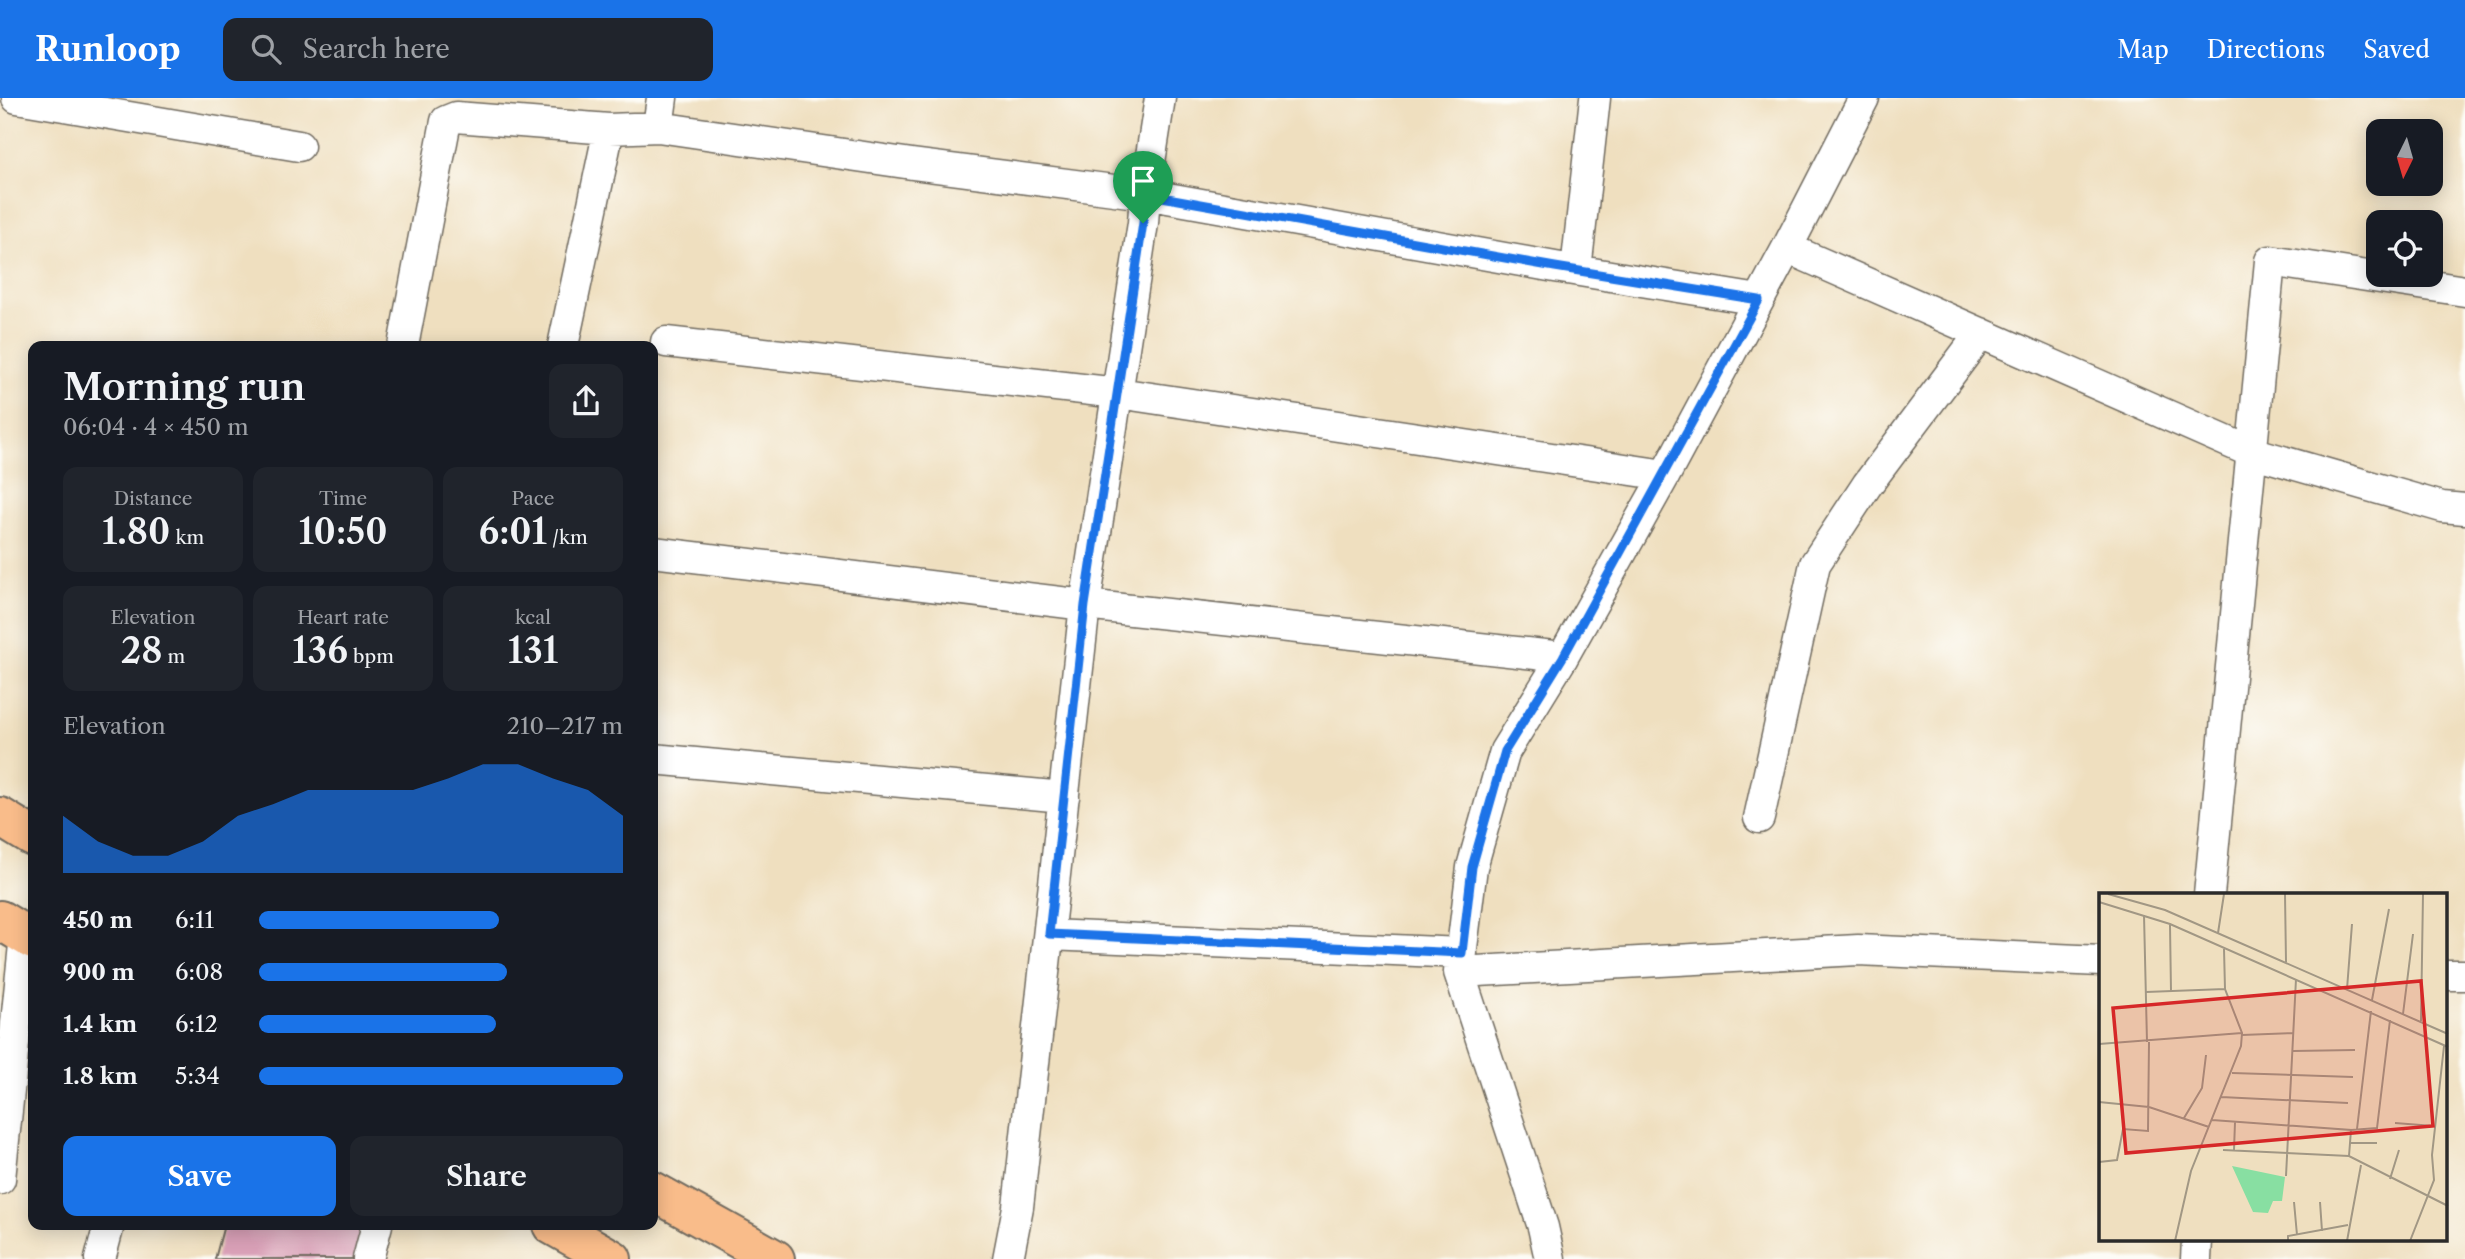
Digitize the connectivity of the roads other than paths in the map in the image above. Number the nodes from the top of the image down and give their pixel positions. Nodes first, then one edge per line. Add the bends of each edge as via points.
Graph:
1 (17, 98) edge
2 (1160, 98) edge
3 (1595, 98) edge
4 (1864, 98) edge
5 (660, 113) edge
6 (609, 129) junction
7 (299, 146) dead end
8 (1145, 194) junction
9 (1787, 248) junction
10 (1576, 271) junction
11 (2465, 291) edge
12 (1759, 300) junction
13 (1981, 332) junction
14 (404, 341) edge
15 (564, 341) edge
16 (666, 342) dead end
17 (1118, 393) junction
18 (2251, 452) junction
19 (1665, 475) junction
20 (2465, 509) edge
21 (658, 553) edge
22 (1085, 605) junction
23 (1563, 657) junction
24 (658, 759) edge
25 (1064, 797) junction
26 (0, 817) edge
27 (1759, 818) dead end
28 (28, 834) edge
29 (2209, 893) edge
30 (19, 932) edge
31 (1049, 934) junction
32 (2099, 961) edge
33 (1460, 962) junction
34 (0, 1179) edge
35 (658, 1194) edge
36 (108, 1230) edge
37 (376, 1230) edge
38 (560, 1230) edge
39 (598, 1255) edge
40 (100, 1259) edge
41 (368, 1259) edge
42 (775, 1259) edge
43 (1008, 1259) edge
44 (1549, 1259) edge

1 - 7 street
2 - 8 street
3 - 10 street
4 - 9 street
5 - 6 street
5 - 8 street via 912,164
6 - 14 street via 456,117 446,121
6 - 15 street
8 - 10 street
8 - 17 street
9 - 12 street
9 - 13 street
10 - 12 street
11 - 18 street via 2270,261
12 - 19 street
13 - 18 street
13 - 27 street via 1867,485 1815,564
16 - 17 street
17 - 19 street
17 - 22 street
18 - 20 street via 2442,507
18 - 29 street
19 - 23 street
21 - 22 street
22 - 23 street
22 - 25 street
23 - 33 street via 1505,751 1472,867
24 - 25 street
25 - 31 street
26 - 28 highway
30 - 34 street
31 - 33 street
31 - 43 street
32 - 33 street via 1858,950
33 - 44 street via 1544,1227
35 - 42 highway
36 - 40 street
37 - 41 street
38 - 39 highway

